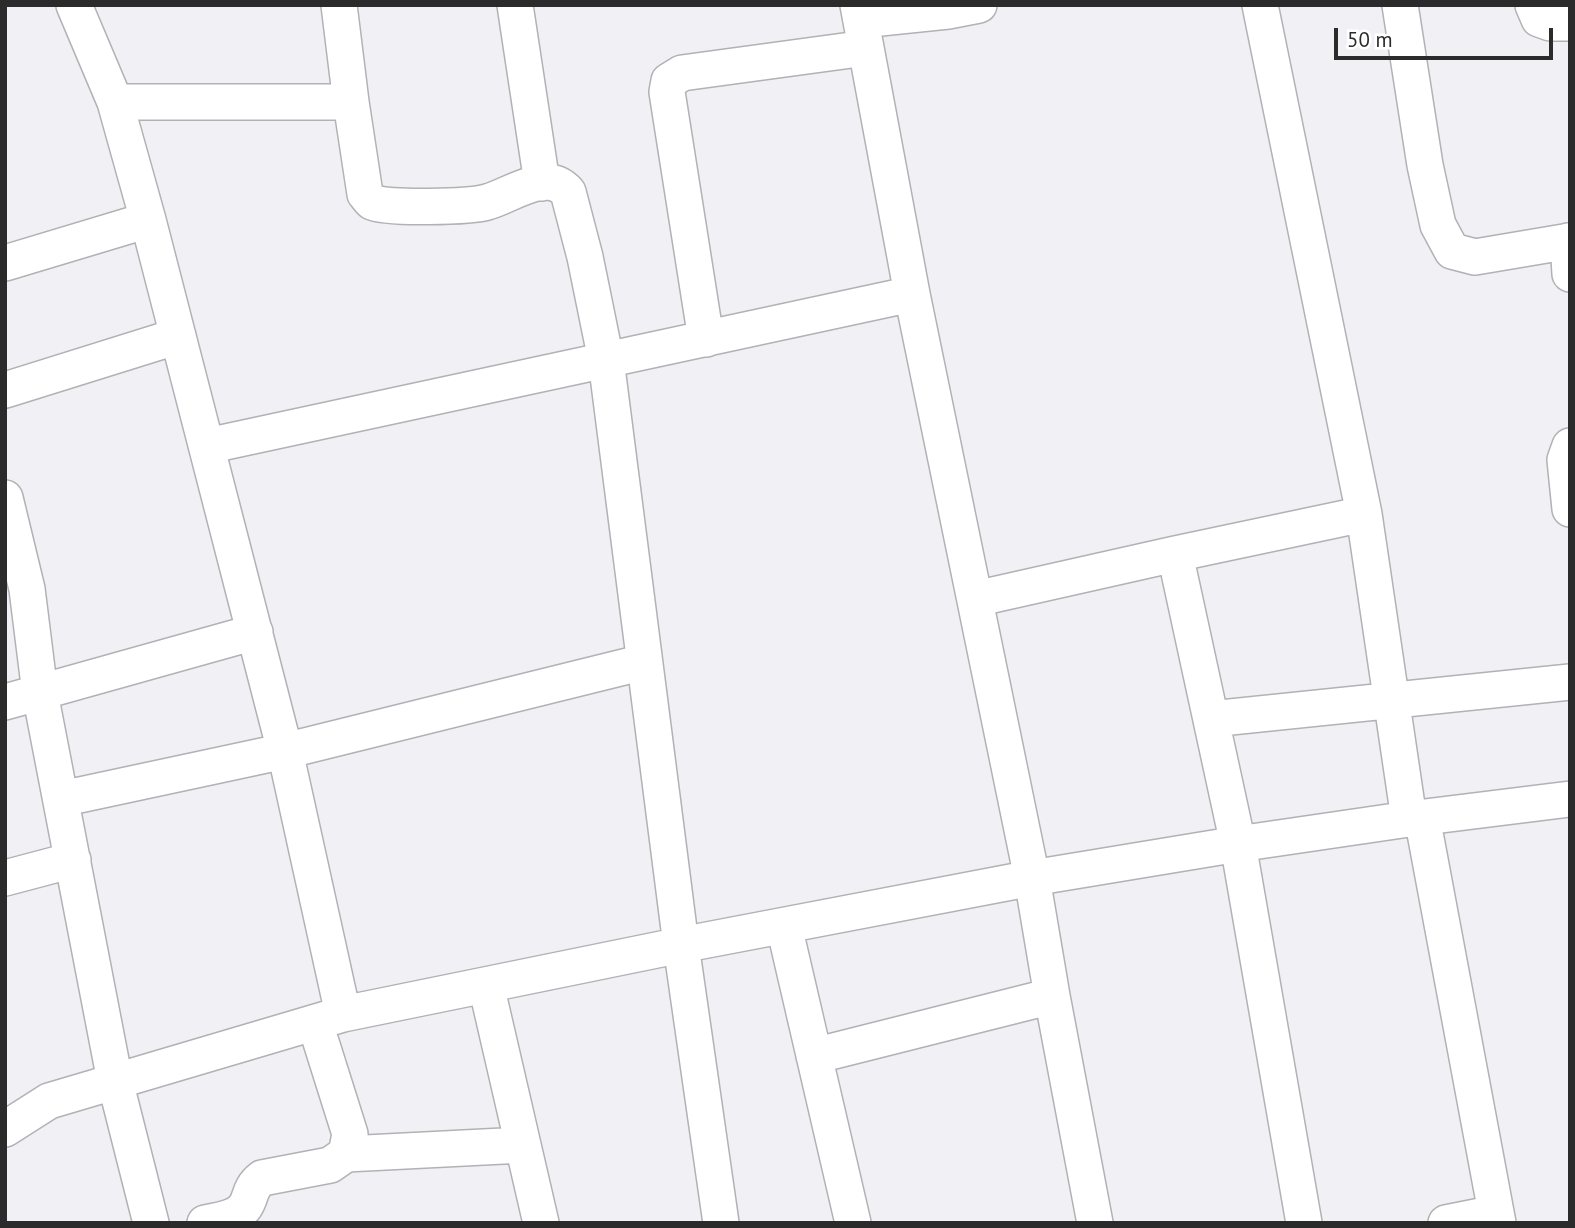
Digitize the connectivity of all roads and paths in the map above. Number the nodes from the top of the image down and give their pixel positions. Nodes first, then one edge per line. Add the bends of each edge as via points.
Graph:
1 (74, 5) edge
2 (339, 5) edge
3 (515, 5) edge
4 (979, 5) edge
5 (1260, 5) edge
6 (1400, 5) edge
7 (1533, 5) edge
8 (1570, 23) edge
9 (862, 24) edge
10 (115, 102) junction
11 (351, 102) junction
12 (542, 183) junction
13 (148, 220) junction
14 (1569, 252) edge
15 (5, 263) edge
16 (912, 294) junction
17 (178, 336) junction
18 (706, 339) junction
19 (606, 360) junction
20 (5, 390) edge
21 (207, 446) junction
22 (1570, 446) edge
23 (5, 498) edge
24 (1570, 509) edge
25 (1364, 514) junction
26 (1175, 554) junction
27 (975, 599) junction
28 (255, 632) junction
29 (644, 662) junction
30 (1570, 682) edge
31 (40, 692) junction
32 (1392, 701) junction
33 (5, 702) edge
34 (1211, 719) junction
35 (285, 751) junction
36 (61, 799) junction
37 (1570, 799) edge
38 (1416, 818) junction
39 (1238, 844) junction
40 (73, 860) junction
41 (5, 878) edge
42 (1032, 878) junction
43 (784, 926) junction
44 (681, 945) junction
45 (486, 985) junction
46 (1052, 996) junction
47 (329, 1019) junction
48 (814, 1056) junction
49 (115, 1081) junction
50 (5, 1129) edge
51 (523, 1144) junction
52 (346, 1154) junction
53 (246, 1215) edge
54 (1497, 1218) edge
55 (151, 1223) edge
56 (205, 1223) edge
57 (541, 1223) edge
58 (721, 1223) edge
59 (853, 1223) edge
60 (1095, 1223) edge
61 (1304, 1223) edge
62 (1446, 1223) edge

1 - 10 street
2 - 11 street
3 - 12 street
4 - 9 street
5 - 25 street
6 - 14 street via 1425,165 1438,225 1452,251 1475,257
7 - 8 street via 1539,19
9 - 16 street
9 - 18 street via 682,73 669,81 667,92
10 - 11 street
10 - 13 street
11 - 12 street via 365,194 371,202 385,206 486,203
12 - 19 street via 562,186 568,192
13 - 15 street
13 - 17 street
16 - 18 street
16 - 27 street
17 - 20 street
17 - 21 street
18 - 19 street
19 - 21 street
19 - 29 street
21 - 28 street
22 - 24 street via 1565,460
23 - 31 street via 27,589
25 - 26 street
25 - 32 street
26 - 27 street
26 - 34 street
27 - 42 street
28 - 31 street
28 - 35 street
29 - 35 street
29 - 44 street
30 - 32 street
31 - 33 street
31 - 36 street
32 - 34 street
32 - 38 street
34 - 39 street
35 - 36 street
35 - 47 street
36 - 40 street
37 - 38 street
38 - 39 street
38 - 54 street
39 - 42 street
39 - 61 street
40 - 41 street
40 - 49 street
42 - 43 street
42 - 46 street
43 - 44 street
43 - 48 street
44 - 45 street
44 - 58 street
45 - 47 street
45 - 51 street
46 - 48 street
46 - 60 street
47 - 49 street
47 - 52 street via 350,1134
48 - 59 street
49 - 50 street via 49,1101
49 - 55 street
51 - 52 street
51 - 57 street
52 - 53 street via 330,1166 262,1178 254,1184
53 - 56 street
54 - 62 street

